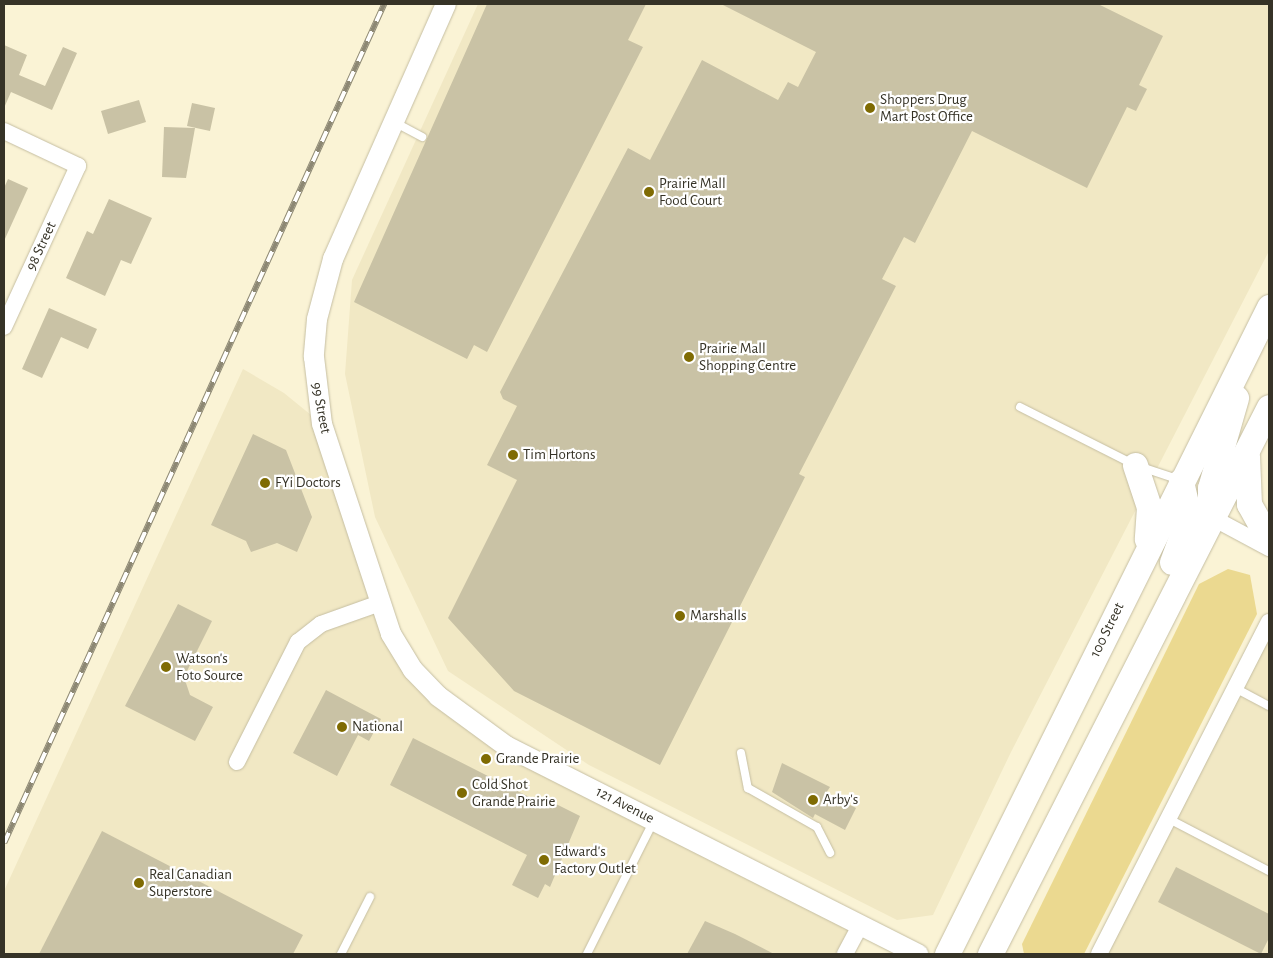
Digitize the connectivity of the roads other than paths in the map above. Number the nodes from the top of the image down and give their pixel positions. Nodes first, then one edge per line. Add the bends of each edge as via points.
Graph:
1 (446, 4) edge
2 (394, 122) junction
3 (4, 131) edge
4 (422, 137) dead end
5 (1269, 307) edge
6 (4, 327) edge
7 (1253, 340) junction
8 (1020, 407) dead end
9 (1269, 407) edge
10 (1248, 450) junction
11 (1135, 465) junction
12 (1182, 481) junction
13 (1211, 517) junction
14 (1269, 540) edge
15 (1269, 548) edge
16 (1146, 553) junction
17 (380, 603) junction
18 (1269, 622) edge
19 (1132, 676) junction
20 (1235, 688) junction
21 (1269, 706) edge
22 (741, 753) dead end
23 (237, 762) dead end
24 (1169, 819) junction
25 (654, 820) junction
26 (830, 853) dead end
27 (1269, 871) edge
28 (370, 897) dead end
29 (860, 926) junction
30 (341, 954) edge
31 (586, 954) edge
32 (845, 954) edge
33 (918, 954) edge
34 (947, 954) edge
35 (990, 954) edge
36 (1099, 954) edge

1 - 2 street, 99 Street
2 - 4 lane
2 - 17 street, 99 Street via 333,259 317,319 314,357 322,424
3 - 6 street, 98 Street via 78,166
5 - 7 main road, 100 Street
7 - 12 main road, 100 Street
7 - 13 main road via 1210,488
8 - 11 lane
9 - 10 main road
10 - 13 main road
10 - 14 main road via 1249,504
11 - 12 lane
11 - 16 main road via 1150,517
12 - 16 main road, 100 Street
12 - 19 main road via 1188,505 1187,526
13 - 15 street
13 - 19 main road
16 - 34 main road, 100 Street
17 - 23 street via 321,624 298,642
17 - 25 street, 121 Avenue via 391,634 413,670 467,721
18 - 20 street
19 - 35 main road
20 - 21 lane
20 - 24 street
22 - 26 lane via 748,788 817,827
24 - 27 lane
24 - 36 street
25 - 29 street, 121 Avenue
25 - 31 lane
28 - 30 lane
29 - 32 street
29 - 33 street, 121 Avenue

